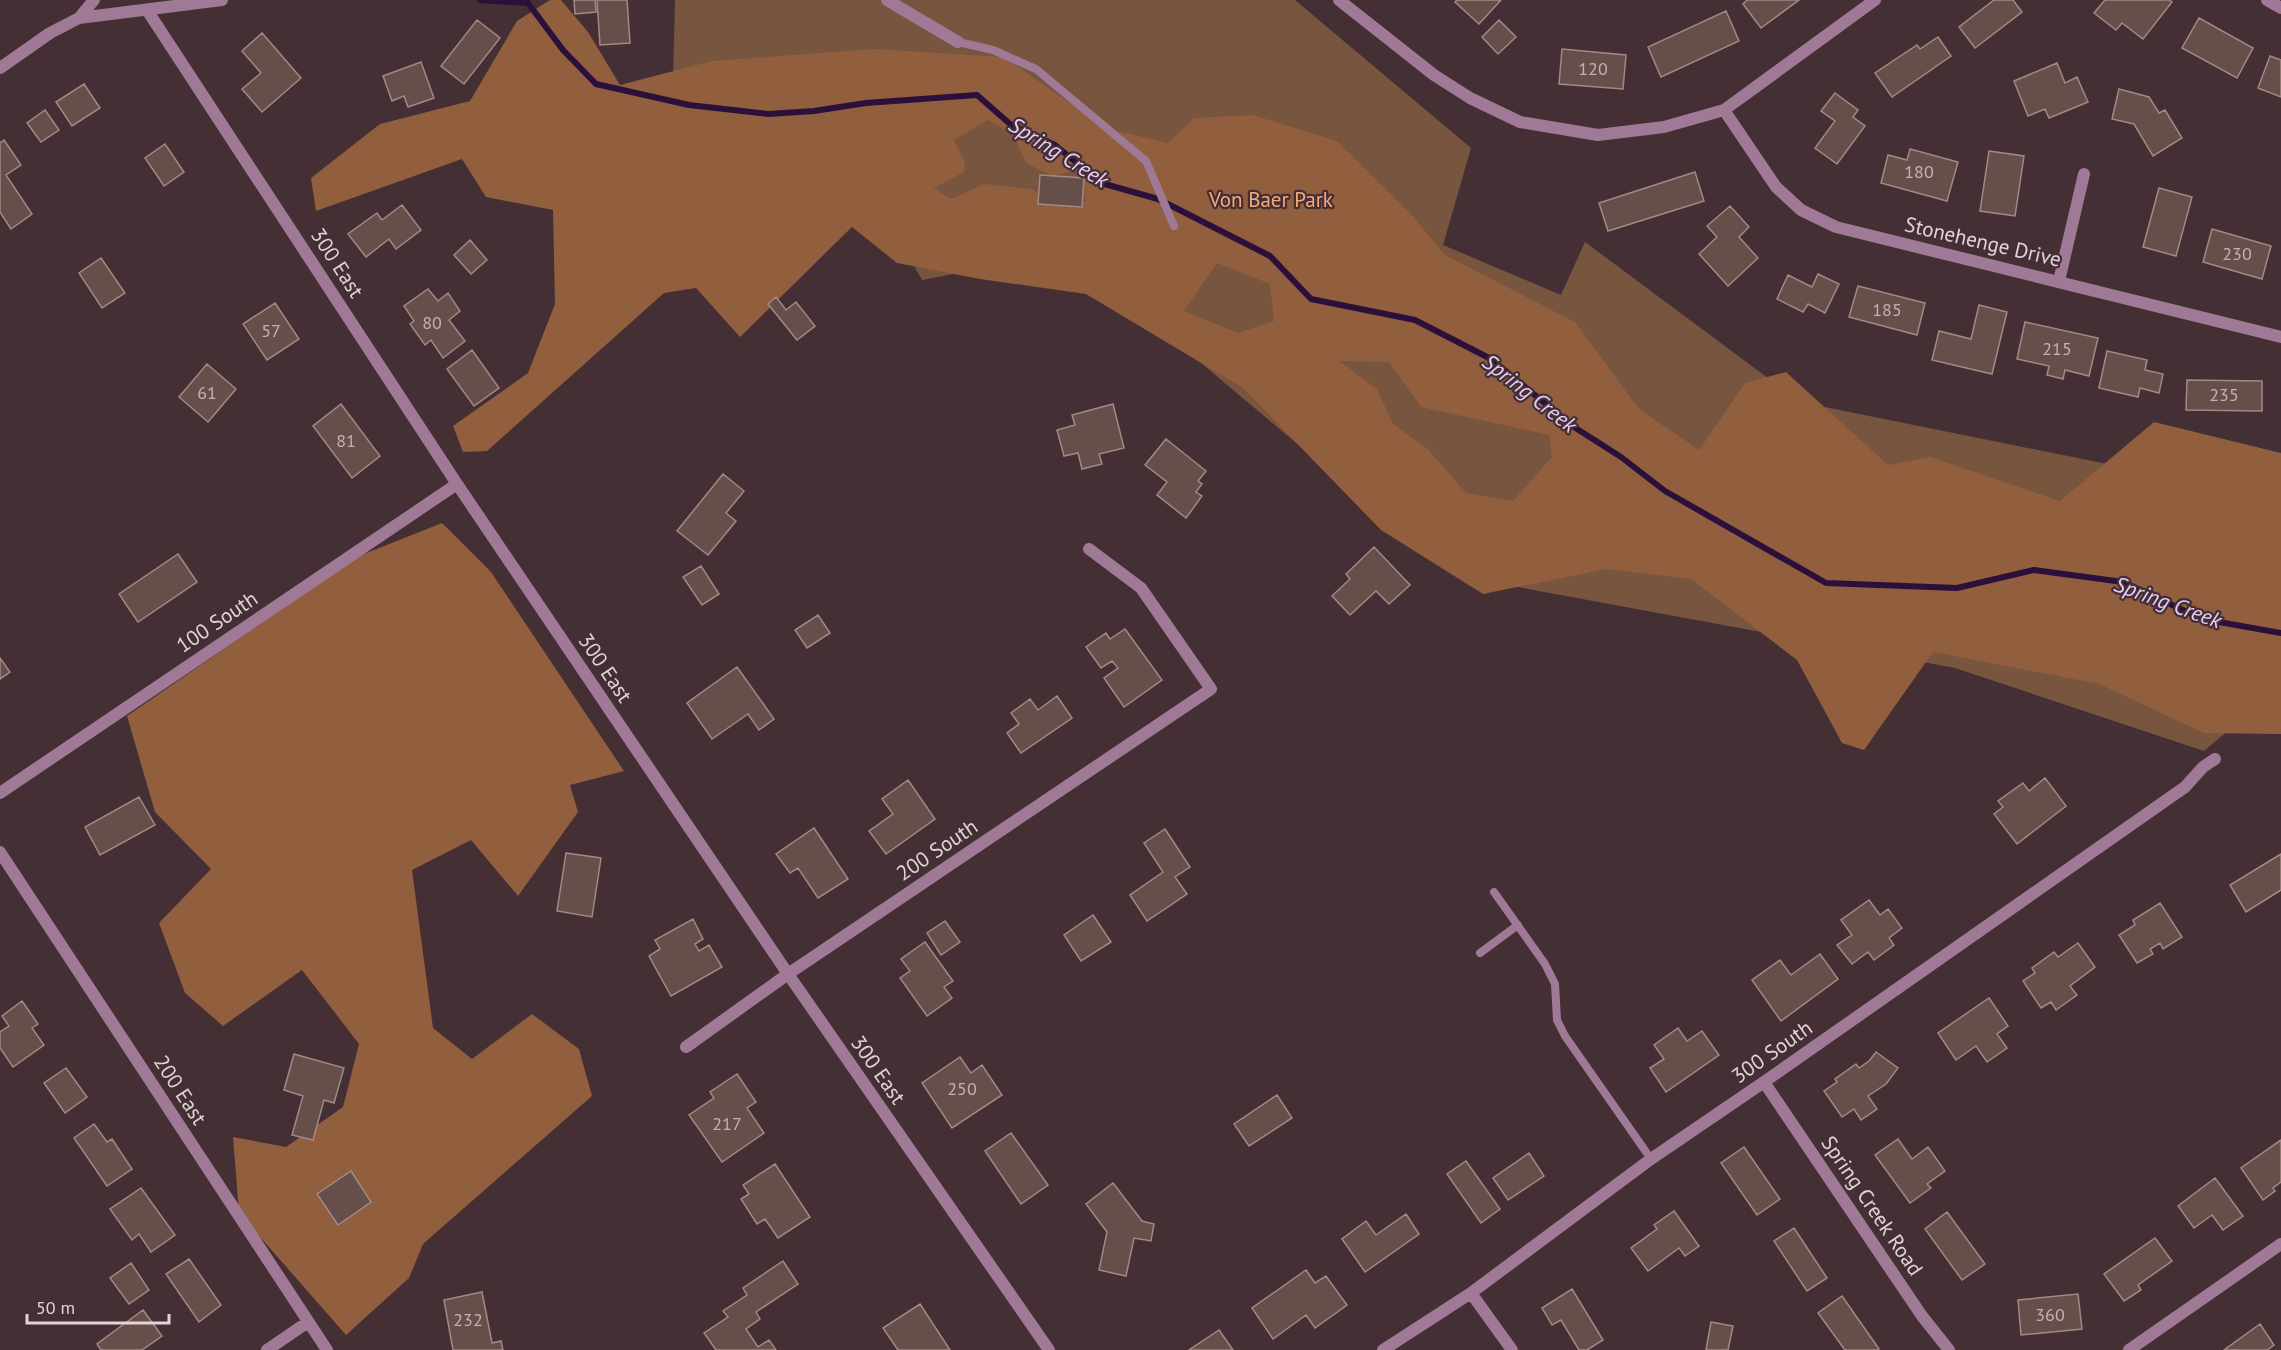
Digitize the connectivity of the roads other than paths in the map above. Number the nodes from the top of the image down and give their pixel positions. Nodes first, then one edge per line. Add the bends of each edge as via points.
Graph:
1 (94, 0) edge
2 (222, 0) edge
3 (886, 0) edge
4 (1339, 0) edge
5 (1875, 0) edge
6 (2267, 0) edge
7 (144, 5) edge
8 (2281, 8) edge
9 (79, 18) junction
10 (958, 42) joint
11 (0, 68) edge
12 (1724, 110) junction
13 (2084, 174) dead end
14 (1174, 225) dead end
15 (2059, 281) junction
16 (2281, 337) edge
17 (457, 484) junction
18 (1089, 549) dead end
19 (2215, 759) dead end
20 (0, 793) edge
21 (0, 852) edge
22 (1494, 892) dead end
23 (1518, 925) junction
24 (1480, 953) dead end
25 (788, 974) junction
26 (686, 1047) dead end
27 (1764, 1082) junction
28 (1650, 1159) junction
29 (2281, 1244) edge
30 (1471, 1293) junction
31 (308, 1322) junction
32 (267, 1350) edge
33 (327, 1350) edge
34 (1049, 1350) edge
35 (1383, 1350) edge
36 (1512, 1350) edge
37 (1949, 1350) edge
38 (2129, 1350) edge

1 - 9 street
2 - 7 street
3 - 10 street
4 - 12 street via 1434,75 1520,122 1598,135 1664,127
5 - 12 street
6 - 8 street
7 - 9 street
7 - 17 street, 300 East
9 - 11 street
10 - 14 lane via 993,50 1036,69 1146,160
12 - 15 street, Stonehenge Drive via 1776,187 1802,210 1836,227
13 - 15 street
15 - 16 street, Stonehenge Drive
17 - 20 street, 100 South
17 - 25 street, 300 East
18 - 25 street, 200 South via 1141,588 1211,688
19 - 27 street, 300 South via 2185,787
21 - 31 street, 200 East
22 - 23 lane
23 - 24 lane
23 - 28 lane via 1555,984 1557,1020 1565,1036
25 - 26 street, 200 South
25 - 34 street, 300 East
27 - 28 street, 300 South
27 - 37 street, Spring Creek Road
28 - 30 street, 300 South
29 - 38 street
30 - 35 street, 300 South
30 - 36 street
31 - 32 street
31 - 33 street, 200 East

